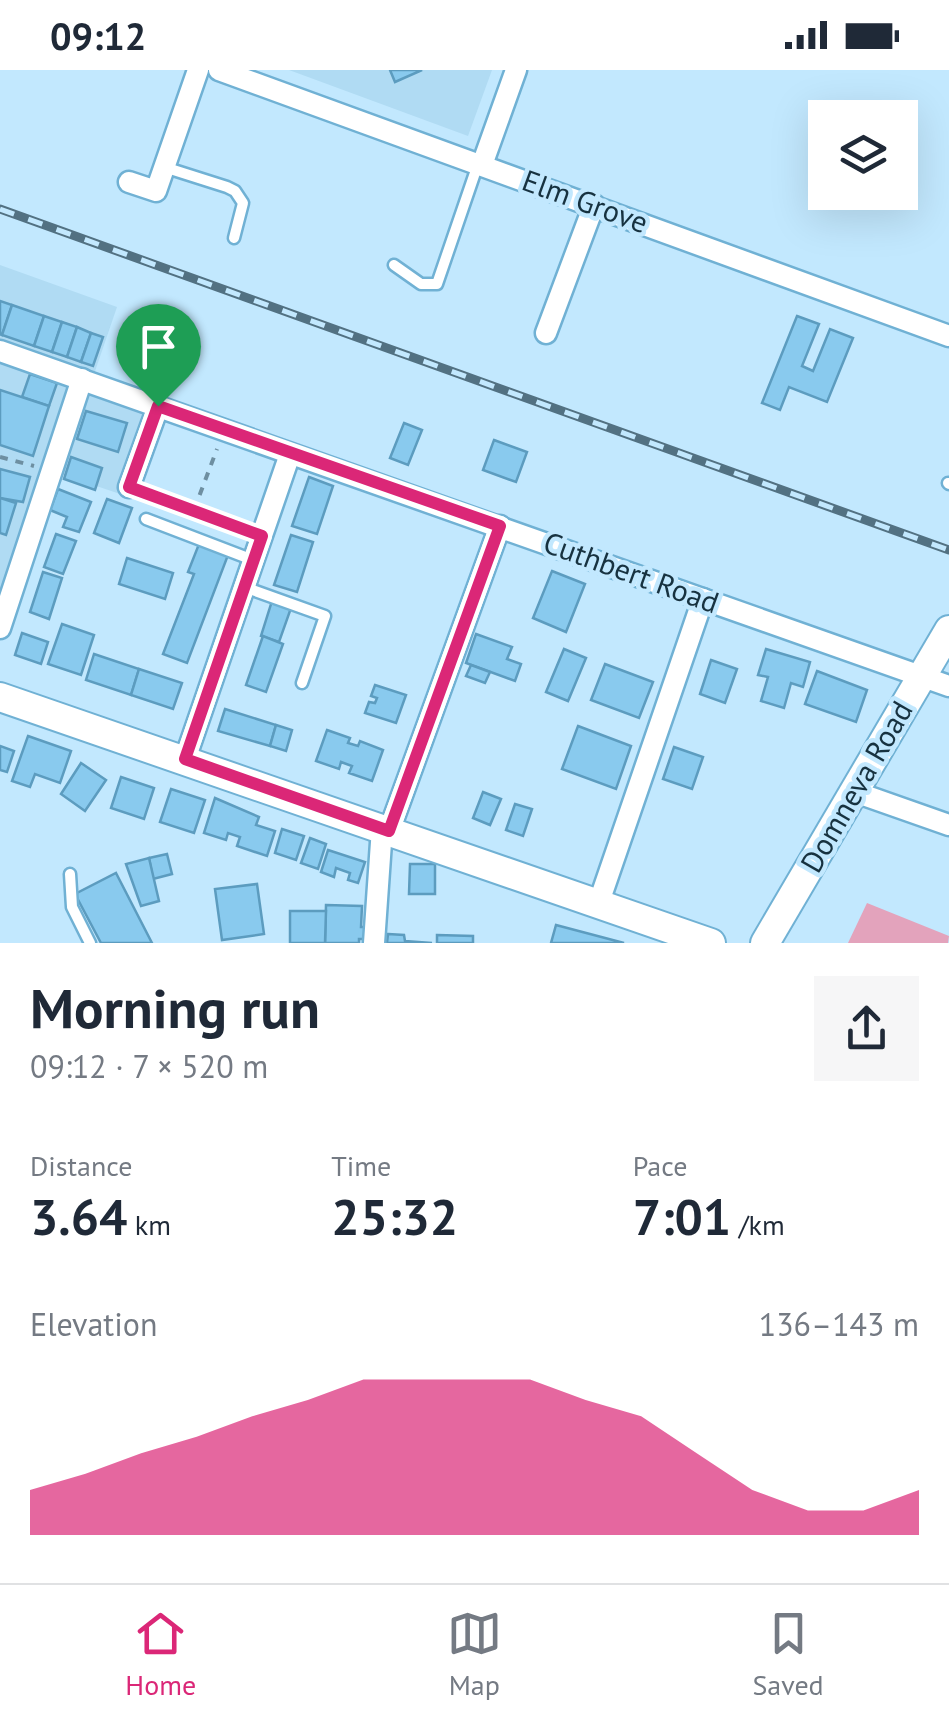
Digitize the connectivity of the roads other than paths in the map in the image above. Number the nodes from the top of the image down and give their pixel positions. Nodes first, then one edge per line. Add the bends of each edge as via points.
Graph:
1 (198, 70) edge
2 (516, 70) edge
3 (224, 71) edge
4 (480, 164) junction
5 (164, 167) junction
6 (129, 182) dead end
7 (594, 205) junction
8 (234, 238) dead end
9 (394, 265) dead end
10 (546, 333) dead end
11 (949, 336) edge
12 (0, 351) edge
13 (82, 380) junction
14 (158, 406) junction
15 (290, 454) junction
16 (129, 487) road end
17 (146, 519) dead end
18 (500, 526) junction
19 (253, 560) junction
20 (244, 587) junction
21 (704, 599) junction
22 (0, 628) edge
23 (949, 630) edge
24 (922, 676) junction
25 (302, 682) dead end
26 (949, 686) edge
27 (0, 697) edge
28 (185, 759) junction
29 (855, 792) junction
30 (949, 825) edge
31 (386, 829) junction
32 (70, 874) dead end
33 (598, 905) junction
34 (90, 943) edge
35 (374, 943) edge
36 (712, 943) edge
37 (765, 943) edge

1 - 5 street
2 - 4 street
3 - 4 street, Elm Grove
4 - 7 street, Elm Grove
4 - 9 lane via 437,284 421,284
5 - 6 street via 156,191
5 - 8 lane via 235,191 242,213
7 - 10 street
7 - 11 street, Elm Grove
12 - 13 street, Cuthbert Road
13 - 14 street, Cuthbert Road
13 - 22 street
14 - 15 street, Cuthbert Road
14 - 16 street
15 - 18 street, Cuthbert Road
15 - 19 street
17 - 19 lane
18 - 21 street, Cuthbert Road
18 - 31 street
19 - 20 street
20 - 25 lane via 326,616
20 - 28 street
21 - 24 street, Cuthbert Road
21 - 33 street
23 - 24 street, Domneva Road
24 - 26 street, Cuthbert Road
24 - 29 street, Domneva Road
27 - 28 street
28 - 31 street
29 - 30 street
29 - 37 street, Domneva Road
31 - 33 street
31 - 35 street
32 - 34 lane via 72,906
33 - 36 street

